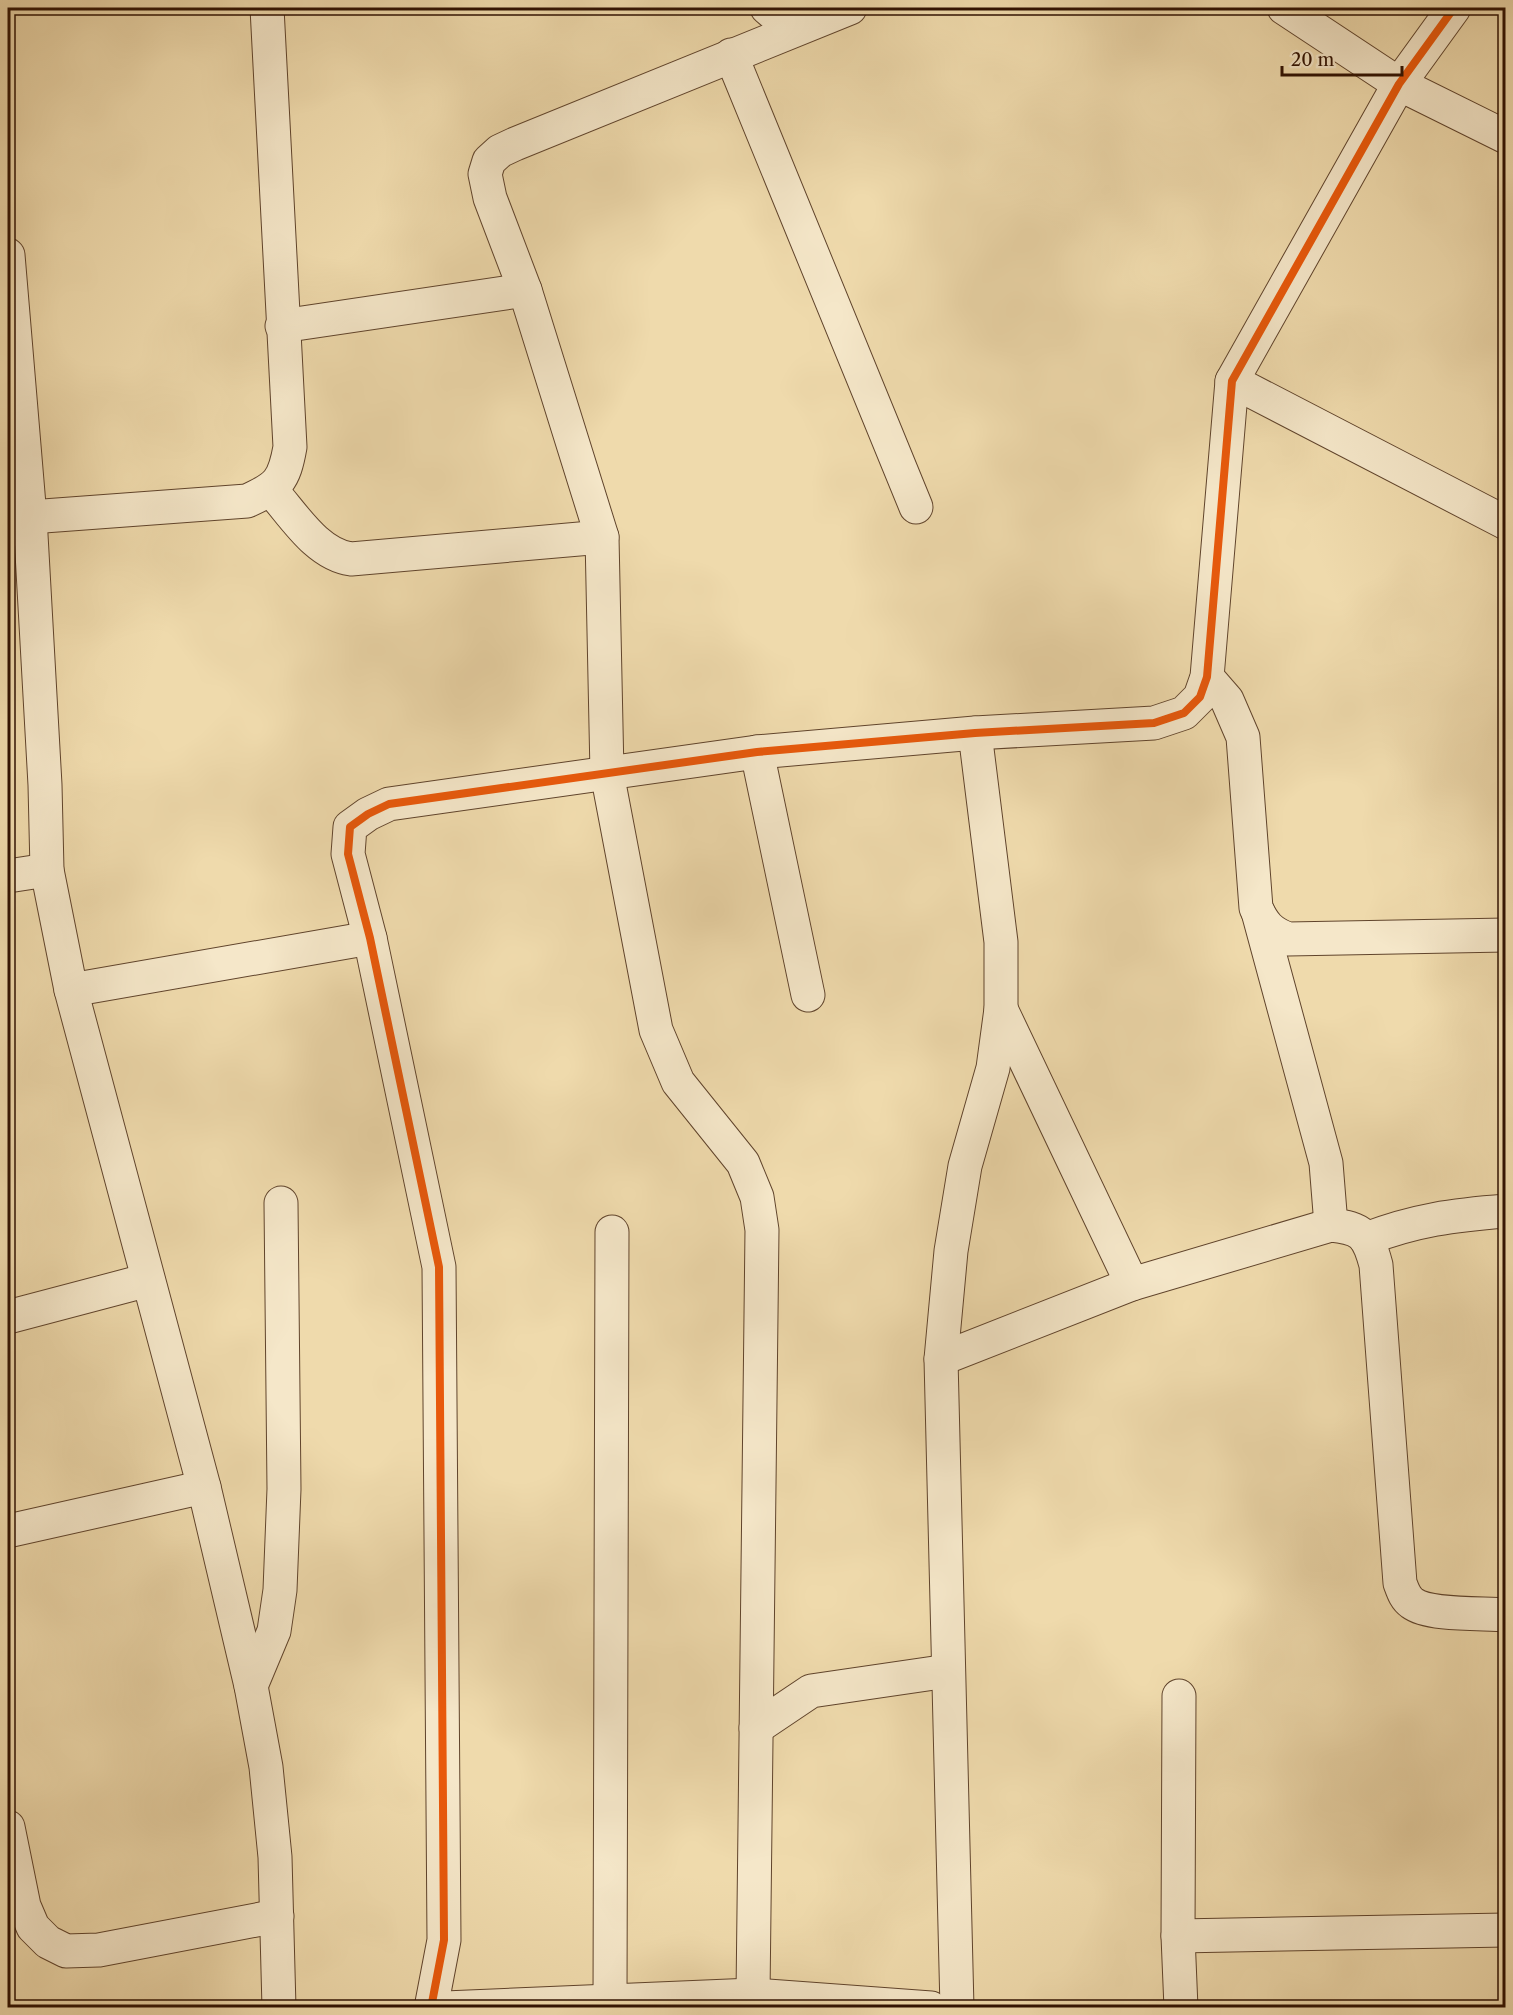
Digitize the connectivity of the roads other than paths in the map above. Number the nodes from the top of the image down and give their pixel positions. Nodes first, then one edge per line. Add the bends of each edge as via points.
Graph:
1 (267, 8) edge
2 (767, 8) edge
3 (850, 8) edge
4 (1284, 8) edge
5 (1454, 8) edge
6 (793, 30) junction
7 (731, 55) junction
8 (1399, 84) junction
9 (1506, 137) edge
10 (8, 255) edge
11 (525, 290) junction
12 (282, 326) junction
13 (1232, 381) junction
14 (271, 490) junction
15 (916, 507) dead end
16 (30, 517) junction
17 (1506, 522) edge
18 (602, 537) junction
19 (20, 586) edge
20 (1207, 676) junction
21 (975, 733) junction
22 (756, 752) junction
23 (607, 774) junction
24 (47, 870) junction
25 (8, 876) edge
26 (1257, 908) junction
27 (1506, 935) edge
28 (370, 938) junction
29 (71, 990) junction
30 (808, 995) dead end
31 (1001, 1009) junction
32 (281, 1203) dead end
33 (1506, 1211) edge
34 (1331, 1225) junction
35 (612, 1232) dead end
36 (1366, 1239) junction
37 (148, 1280) junction
38 (1132, 1284) junction
39 (8, 1317) edge
40 (941, 1359) junction
41 (204, 1487) junction
42 (8, 1530) edge
43 (1506, 1615) edge
44 (948, 1671) junction
45 (251, 1686) junction
46 (1179, 1696) dead end
47 (756, 1728) junction
48 (8, 1827) edge
49 (277, 1916) junction
50 (1506, 1930) edge
51 (1178, 1936) junction
52 (753, 1995) junction
53 (610, 2001) junction
54 (279, 2007) edge
55 (431, 2007) edge
56 (445, 2007) edge
57 (931, 2007) edge
58 (957, 2007) edge
59 (1181, 2007) edge

1 - 12 street
2 - 6 street
3 - 6 street
4 - 8 street
5 - 8 street
6 - 7 street
7 - 11 street via 515,144 489,161 485,174 490,198
7 - 15 street
8 - 9 street
8 - 13 street
10 - 16 street
11 - 12 street
11 - 18 street
12 - 14 street via 290,447 285,474
13 - 17 street
13 - 20 street
14 - 16 street via 247,501 216,505
14 - 18 street via 324,549 336,557 351,559
16 - 19 street
18 - 23 street
19 - 24 street via 45,785
20 - 21 street via 1200,697 1184,712 1154,723
20 - 26 street via 1227,700 1243,737
21 - 22 street
21 - 31 street via 1001,942
22 - 23 street
22 - 30 street
23 - 28 street via 389,804 368,814 350,827 348,854
23 - 47 street via 656,1030 678,1082 743,1163 757,1197 762,1230
24 - 25 street
24 - 29 street
26 - 27 street via 1272,933 1288,939
26 - 34 street via 1326,1163
28 - 29 street
28 - 55 street via 439,1267 444,1940
29 - 37 street
31 - 38 street
31 - 40 street via 993,1068 965,1166 951,1251
32 - 45 street via 281,1570 274,1631
33 - 36 street via 1440,1216
34 - 36 street via 1351,1227
34 - 38 street
35 - 53 street
36 - 43 street via 1376,1265 1402,1589 1413,1604 1426,1609
37 - 39 street
37 - 41 street
38 - 40 street
40 - 44 street
41 - 42 street
41 - 45 street
44 - 47 street via 811,1691
44 - 58 street
45 - 49 street via 266,1767
46 - 51 street
47 - 52 street
48 - 49 street via 24,1906 33,1927 48,1942 66,1951 99,1950
49 - 54 street
50 - 51 street
51 - 59 street
52 - 53 street
52 - 57 street
53 - 56 street

